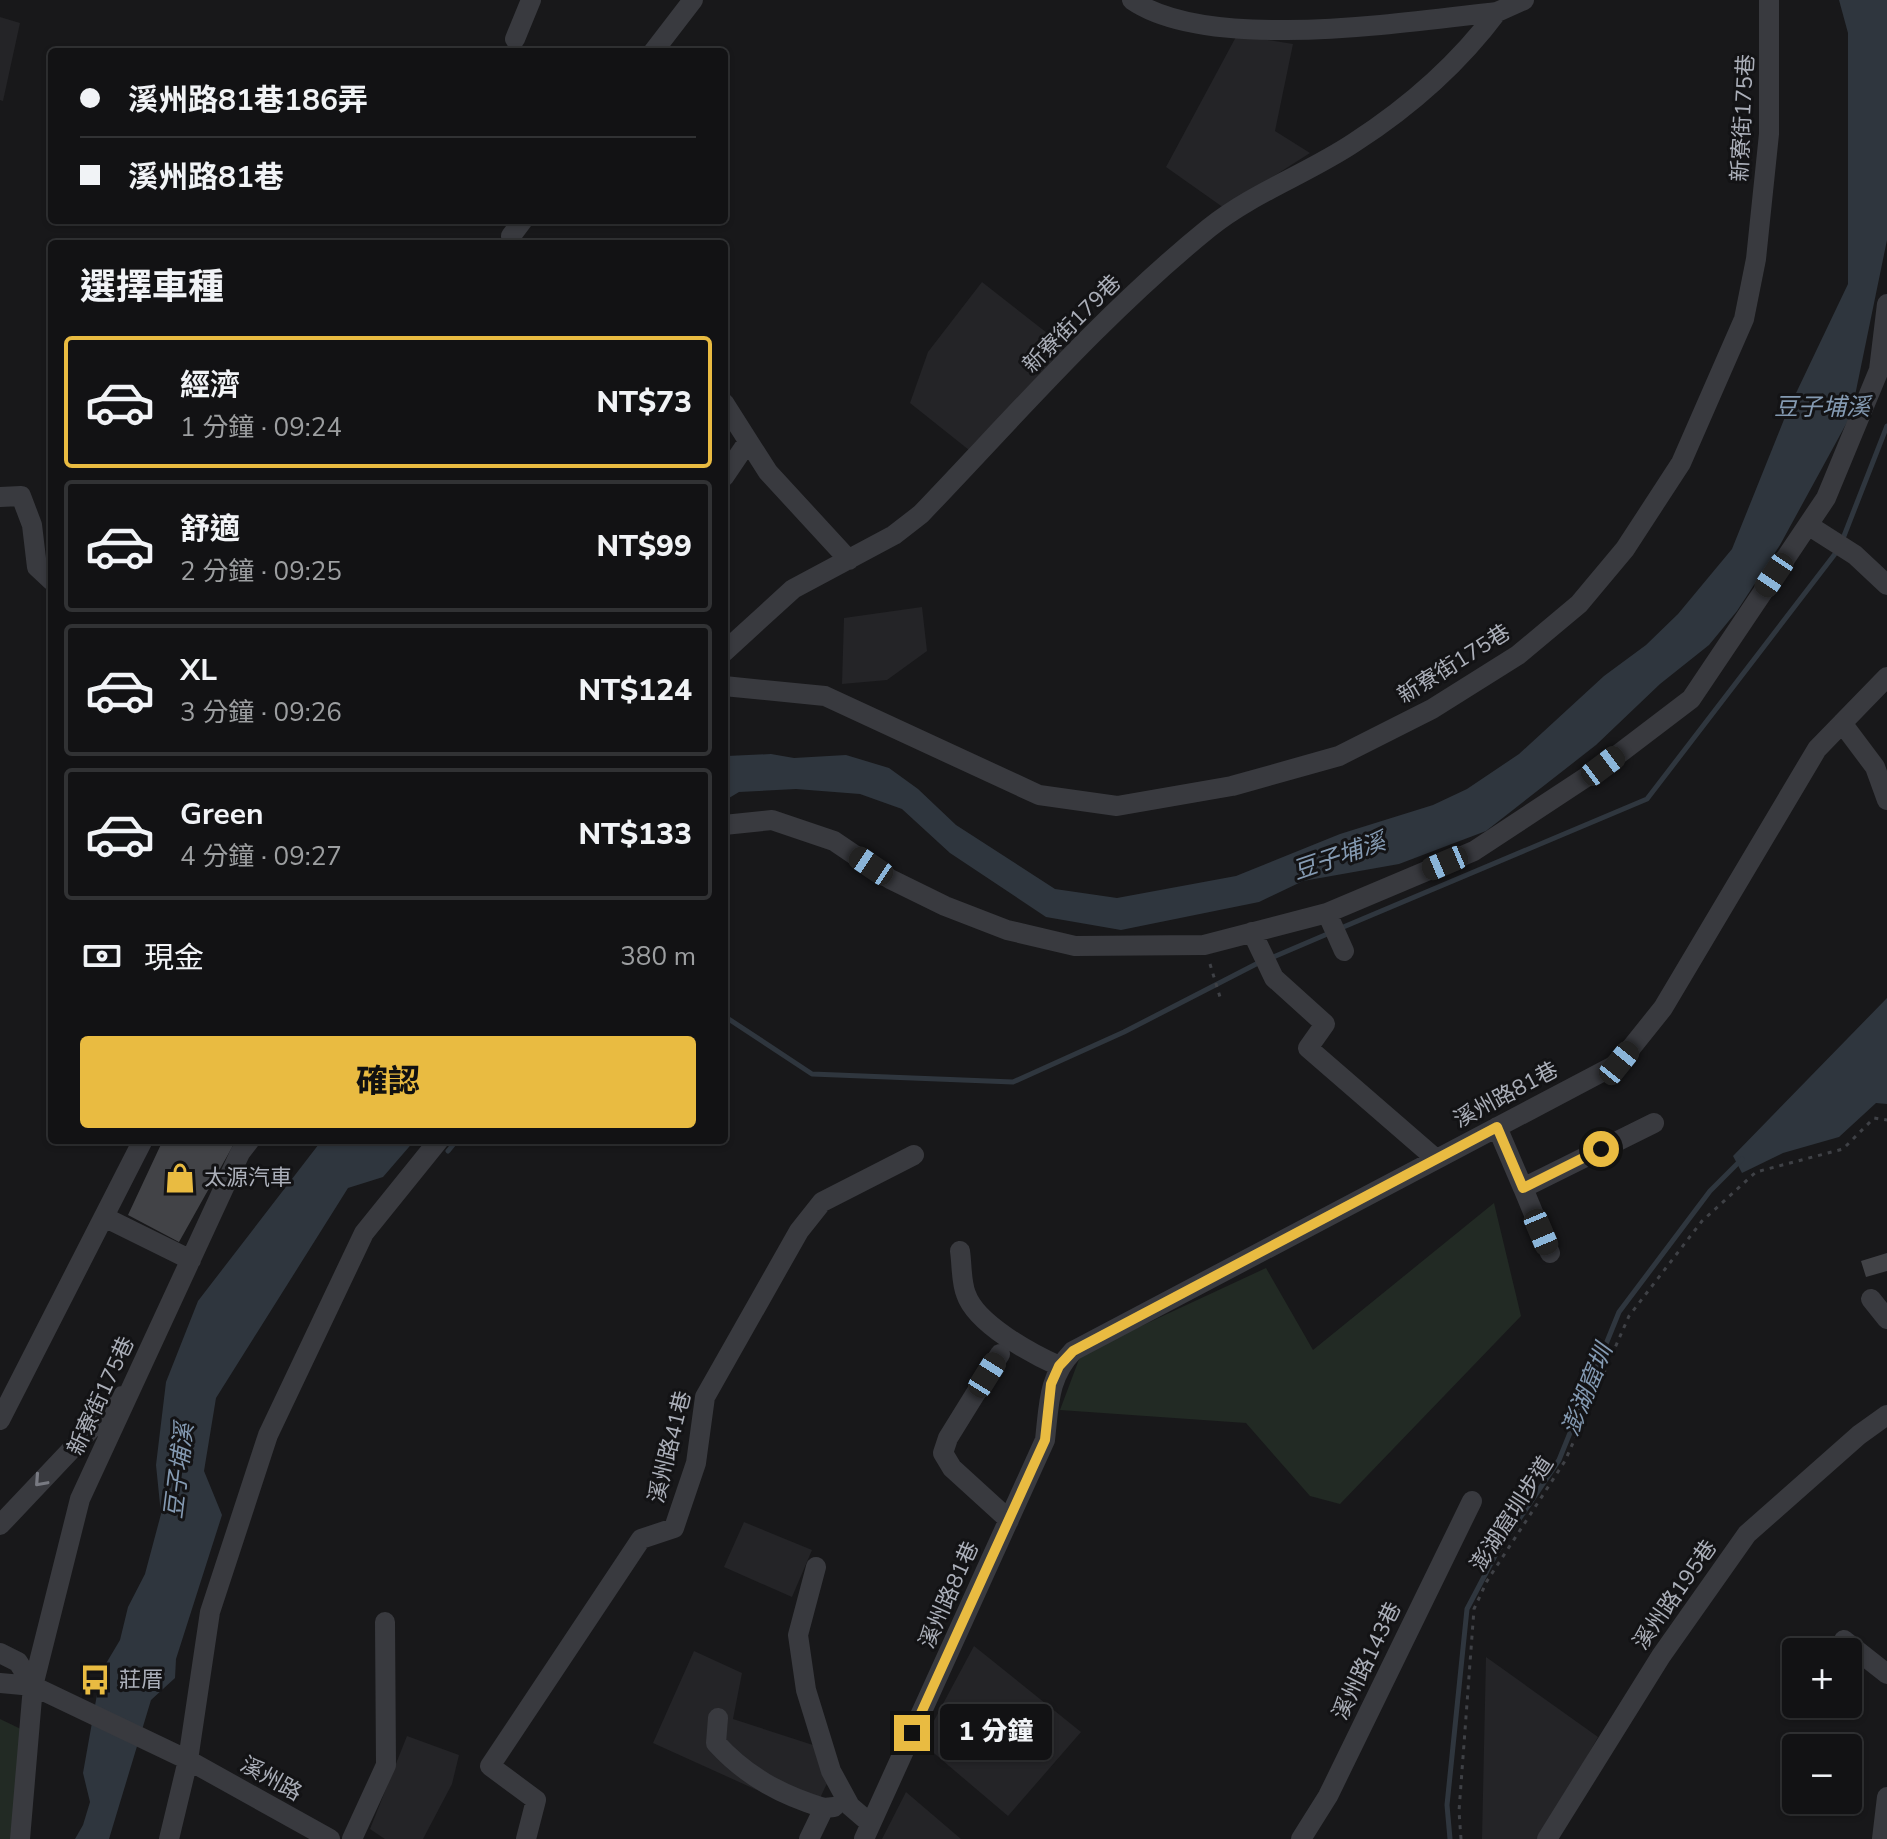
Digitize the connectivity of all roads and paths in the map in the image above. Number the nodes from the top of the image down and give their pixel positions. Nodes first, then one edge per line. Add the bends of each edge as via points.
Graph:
1 (531, 0) edge
2 (693, 0) edge
3 (1132, 0) edge
4 (1524, 0) edge
5 (1769, 0) edge
6 (1497, 12) junction
7 (515, 39) dead end
8 (656, 48) edge
9 (1887, 304) edge
10 (728, 410) edge
11 (747, 443) junction
12 (728, 471) edge
13 (0, 497) edge
14 (1808, 525) junction
15 (849, 560) junction
16 (48, 577) edge
17 (1887, 585) edge
18 (728, 648) edge
19 (1887, 677) edge
20 (728, 686) edge
21 (1842, 723) junction
22 (1887, 800) edge
23 (728, 825) edge
24 (1252, 932) junction
25 (1213, 976) dead end
26 (1220, 997) dead end
27 (1887, 1120) edge
28 (1654, 1123) dead end
29 (1497, 1127) junction
30 (141, 1144) edge
31 (247, 1144) edge
32 (436, 1144) edge
33 (914, 1155) dead end
34 (1436, 1159) junction
35 (1523, 1188) junction
36 (104, 1217) junction
37 (960, 1251) dead end
38 (1550, 1253) dead end
39 (191, 1260) junction
40 (1871, 1299) dead end
41 (1887, 1319) edge
42 (1000, 1354) dead end
43 (1059, 1366) junction
44 (133, 1384) junction
45 (1887, 1415) edge
46 (0, 1420) edge
47 (1472, 1501) dead end
48 (1009, 1520) junction
49 (0, 1525) edge
50 (816, 1567) dead end
51 (385, 1622) dead end
52 (0, 1653) edge
53 (1862, 1654) edge
54 (1887, 1674) edge
55 (0, 1683) edge
56 (33, 1686) junction
57 (718, 1718) dead end
58 (188, 1760) junction
59 (1887, 1797) edge
60 (850, 1806) junction
61 (824, 1808) junction
62 (867, 1832) edge
63 (20, 1839) edge
64 (169, 1839) edge
65 (330, 1839) edge
66 (352, 1839) edge
67 (526, 1839) edge
68 (809, 1839) edge
69 (1301, 1839) edge
70 (1461, 1839) edge
71 (1547, 1839) edge
72 (1882, 1839) edge

1 - 7 street
2 - 8 street
3 - 6 street via 1145,9 1212,27 1320,28
4 - 6 street
5 - 20 street, 新寮街175巷 via 1769,134 1744,319 1681,463 1625,549 1579,604 1518,655 1432,709 1339,756 1232,786 1117,806 1039,795 825,696
6 - 15 street, 新寮街179巷 via 1474,43 1425,90 1356,142 1213,225 1157,272 921,514
9 - 14 street via 1879,370 1826,498
10 - 11 street
11 - 12 street
11 - 15 street
13 - 16 street via 21,496 32,525 37,567
14 - 17 street
14 - 24 street via 1691,699 1603,766 1474,851 1335,931
15 - 18 street, 新寮街179巷 via 793,589
19 - 21 street, 溪州路81巷
21 - 22 street via 1875,767
21 - 29 street, 溪州路81巷 via 1817,749 1663,1008 1619,1063
23 - 24 street via 772,820 834,841 890,879 945,906 1007,930 1075,946 1204,945
24 - 34 street via 1274,978 1325,1024 1308,1048
25 - 26 path
27 - 70 path, 澎湖窟圳步道 via 1874,1118 1843,1149 1756,1172 1702,1221 1629,1316 1565,1461 1474,1609
28 - 35 street
29 - 34 street, 溪州路81巷
29 - 35 street
30 - 36 street
31 - 39 street, 新寮街175巷
32 - 58 street via 364,1233 268,1435 210,1612
33 - 67 street, 溪州路41巷 via 822,1202 799,1231 705,1397 696,1463 674,1528 641,1539 490,1766 536,1800
34 - 43 street, 溪州路81巷 via 1073,1351
35 - 38 street
36 - 39 street
36 - 46 street
37 - 43 street via 966,1295 974,1307 1029,1353
39 - 44 street, 新寮街175巷
40 - 41 street
42 - 48 street via 943,1453 952,1468
43 - 48 street, 溪州路81巷 via 1051,1384 1045,1440
44 -> 49 street
44 - 56 street, 新寮街175巷 via 80,1499
45 - 71 street, 溪州路195巷 via 1747,1534 1661,1656
47 - 69 street, 溪州路143巷 via 1328,1796
48 - 62 street, 溪州路81巷
50 - 60 street via 798,1635 806,1690 831,1771
51 - 66 street via 386,1765
52 - 56 street via 18,1662
53 - 54 street
55 - 56 street
56 - 58 street, 溪州路
56 - 63 street, 新寮街175巷
57 - 61 street via 716,1743 733,1761 789,1797
58 - 64 street
58 - 65 street, 溪州路
59 - 72 street
60 - 61 street
60 - 62 street
61 - 68 street

